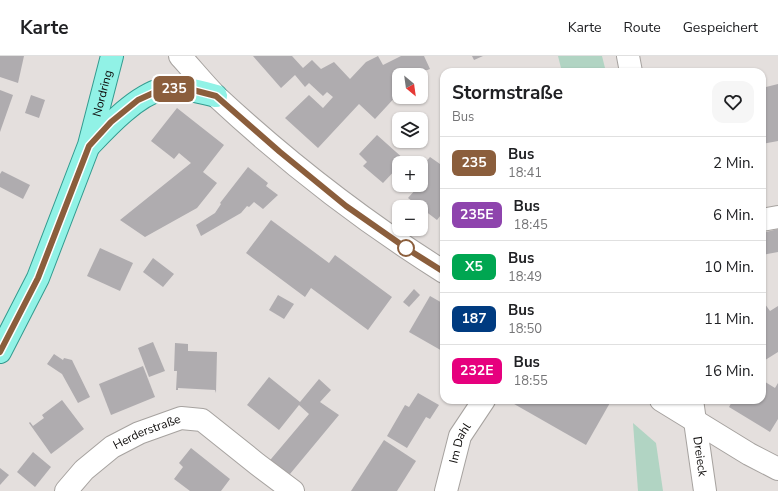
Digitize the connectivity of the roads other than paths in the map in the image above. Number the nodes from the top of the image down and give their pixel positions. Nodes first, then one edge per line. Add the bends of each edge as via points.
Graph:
1 (112, 56) edge
2 (180, 56) edge
3 (628, 56) edge
4 (630, 68) edge
5 (216, 96) junction
6 (89, 146) junction
7 (778, 217) edge
8 (766, 219) edge
9 (440, 269) edge
10 (0, 352) edge
11 (481, 404) edge
12 (667, 404) edge
13 (693, 404) edge
14 (696, 422) junction
15 (778, 469) edge
16 (66, 491) edge
17 (293, 491) edge
18 (446, 491) edge
19 (705, 491) edge

1 - 6 main road, Nordring
2 - 5 street
3 - 4 street
5 - 6 main road via 189,89 162,89 138,100 111,122
5 - 9 street via 346,206
6 - 10 main road, Nordring via 38,278
7 - 8 street
11 - 18 street, Im Dahl via 460,436
12 - 14 street
13 - 14 street, Dreieck
14 - 15 street
14 - 19 street, Dreieck
16 - 17 street, Herderstraße via 84,470 112,447 139,433 181,418 202,420

